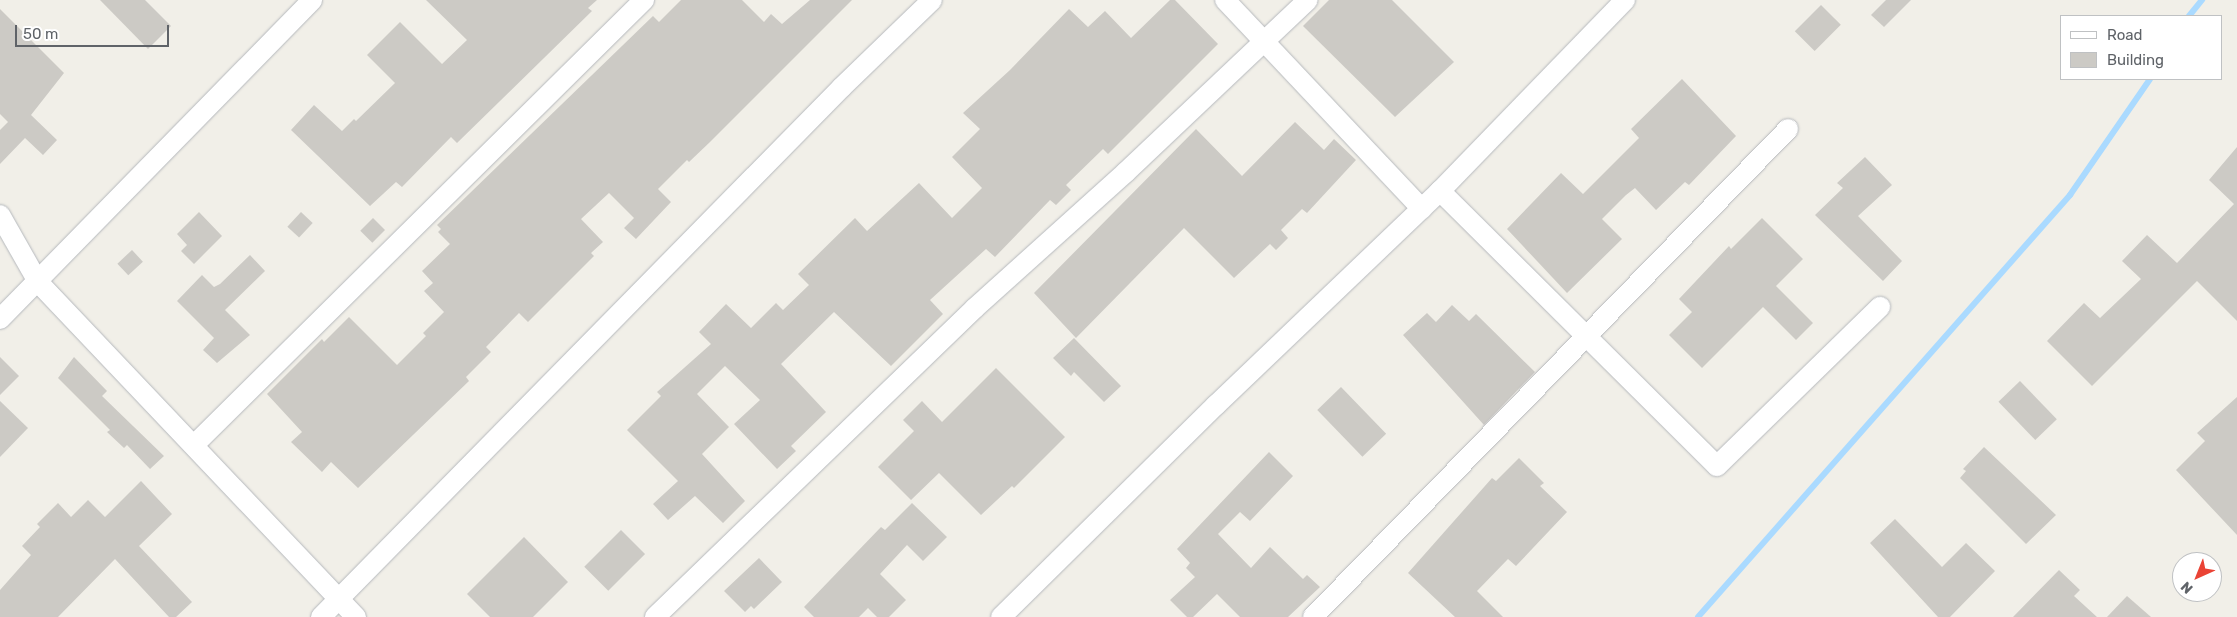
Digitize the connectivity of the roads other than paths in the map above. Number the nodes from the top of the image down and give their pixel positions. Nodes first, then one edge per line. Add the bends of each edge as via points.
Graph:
1 (312, 0) edge
2 (644, 0) edge
3 (932, 0) edge
4 (1226, 0) edge
5 (1308, 0) edge
6 (1625, 0) edge
7 (1266, 40) junction
8 (1788, 129) dead end
9 (1440, 192) junction
10 (1422, 209) junction
11 (0, 215) edge
12 (38, 282) junction
13 (1880, 307) dead end
14 (0, 319) edge
15 (1584, 337) junction
16 (194, 445) junction
17 (338, 598) junction
18 (321, 617) edge
19 (356, 617) edge
20 (655, 617) edge
21 (1001, 617) edge
22 (1313, 617) edge

1 - 12 street
2 - 16 street
3 - 17 street via 842,87
4 - 7 street
5 - 7 street
6 - 9 street
7 - 10 street
7 - 20 street via 975,308
8 - 15 street
9 - 10 street
9 - 15 street
10 - 21 street
11 - 12 street
12 - 14 street
12 - 16 street
13 - 15 street via 1717,466
15 - 22 street
16 - 17 street
17 - 18 street
17 - 19 street

